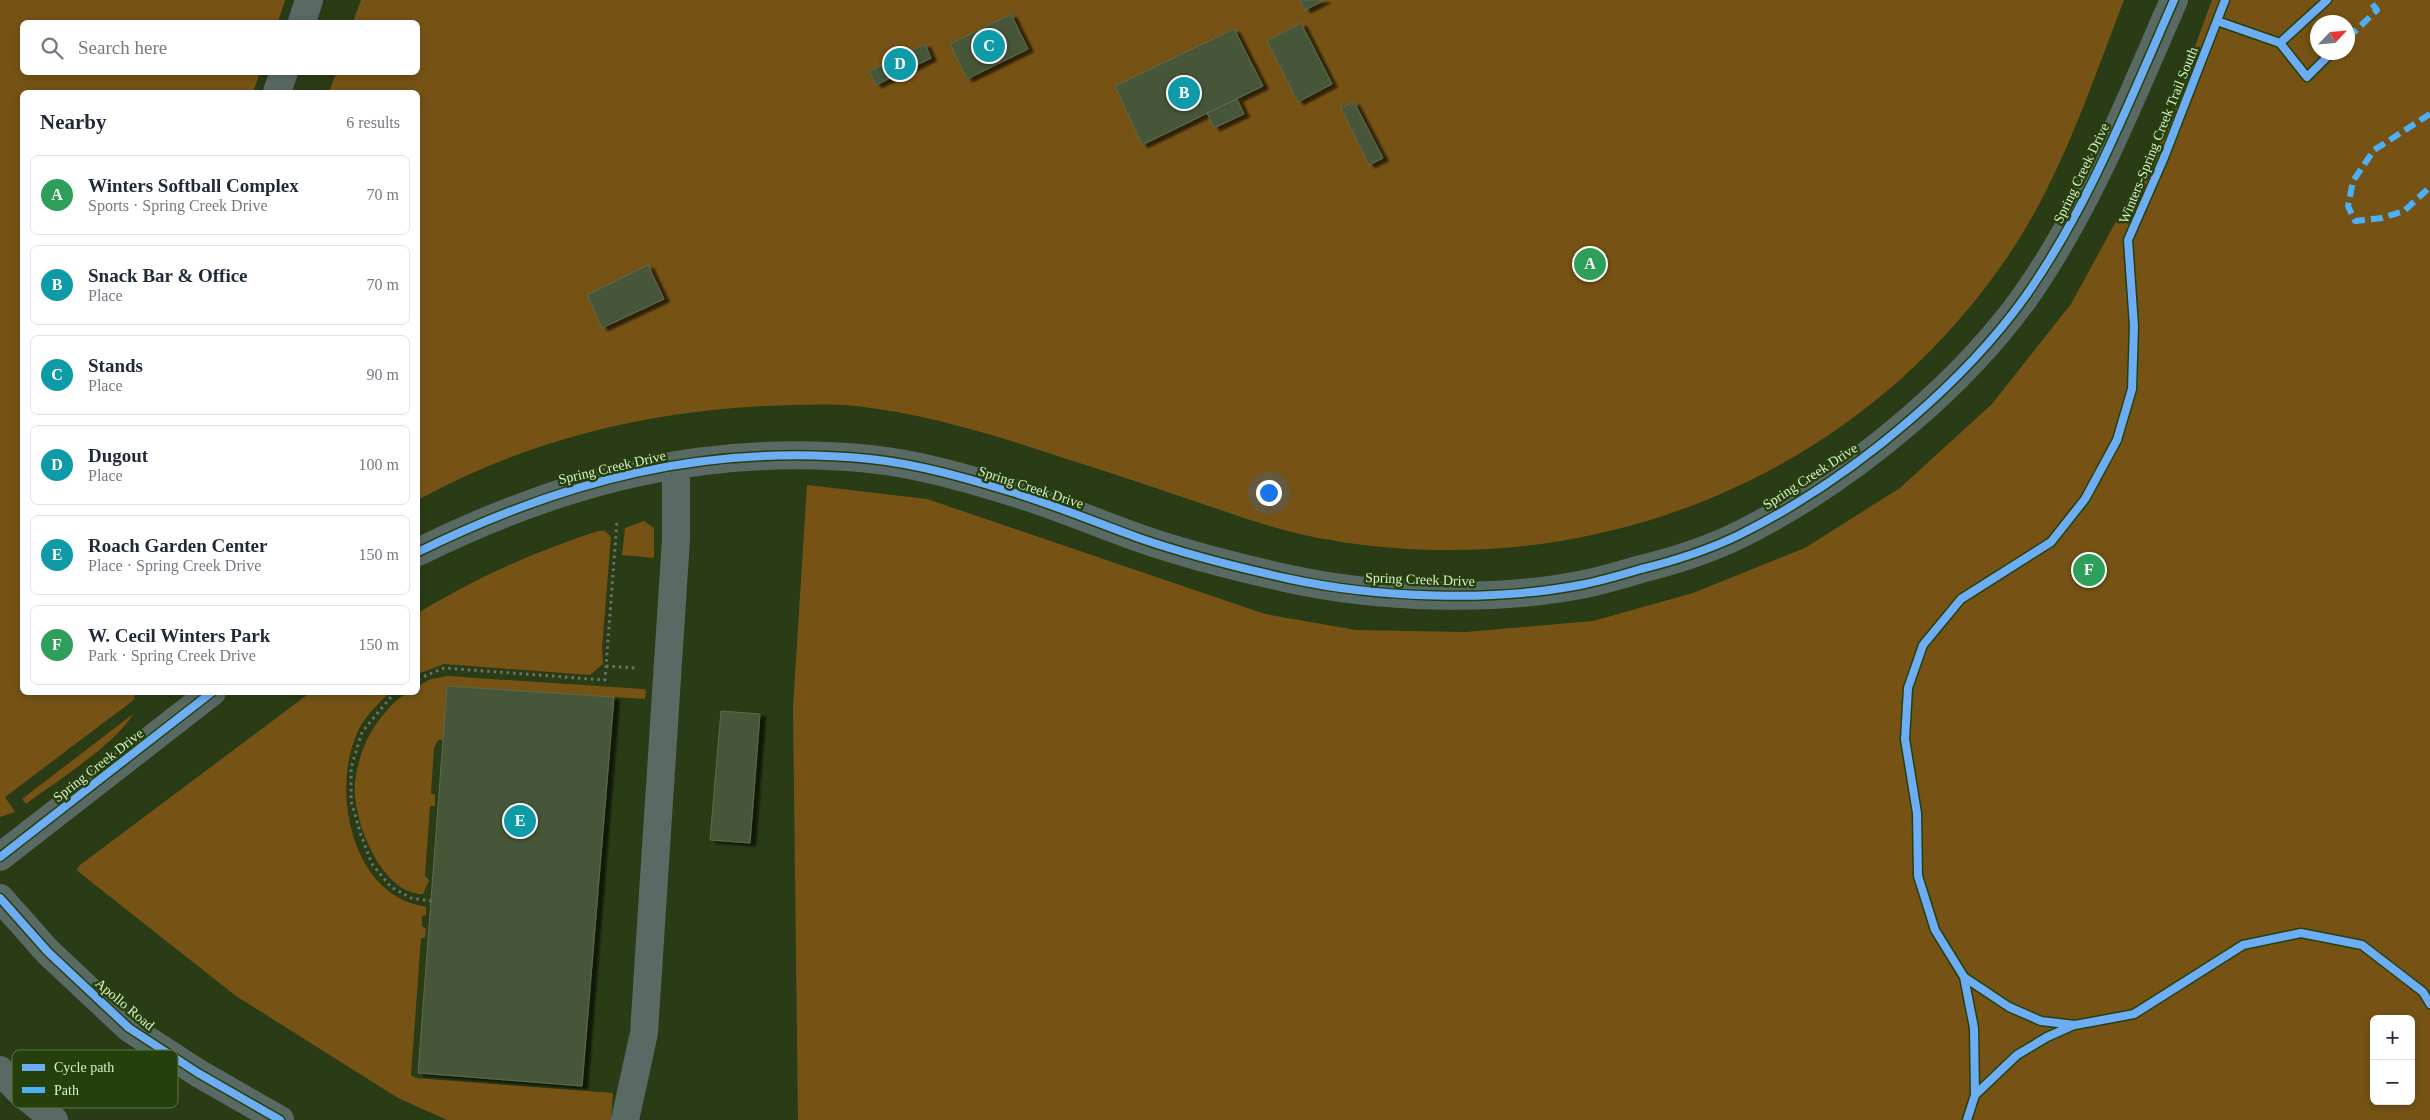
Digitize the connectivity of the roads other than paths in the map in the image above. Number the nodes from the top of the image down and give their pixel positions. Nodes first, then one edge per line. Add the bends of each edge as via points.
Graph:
1 (309, 0) edge
2 (2174, 0) edge
3 (303, 20) edge
4 (283, 75) edge
5 (278, 90) edge
6 (676, 465) junction
7 (420, 551) edge
8 (203, 695) edge
9 (186, 701) edge
10 (0, 858) edge
11 (0, 898) edge
12 (163, 1050) edge
13 (178, 1060) edge
14 (0, 1070) edge
15 (12, 1083) edge
16 (40, 1108) edge
17 (274, 1118) edge
18 (54, 1120) edge
19 (625, 1120) edge

1 - 3 street
2 - 6 street, Spring Creek Drive via 2097,176 2024,298 1983,352 1887,440 1841,473 1790,507 1735,537 1667,563 1581,585 1528,592 1417,595 1348,590 1289,579 1145,540 1016,493 932,470 872,459 782,455
4 - 5 street
6 - 7 street, Spring Creek Drive via 620,475 545,496 475,524
6 - 19 street via 676,539 644,1033
8 - 9 street, Spring Creek Drive
9 - 10 street, Spring Creek Drive
11 - 12 street, Apollo Road via 48,952 129,1028
13 - 17 street, Apollo Road
14 - 15 street
16 - 18 street

